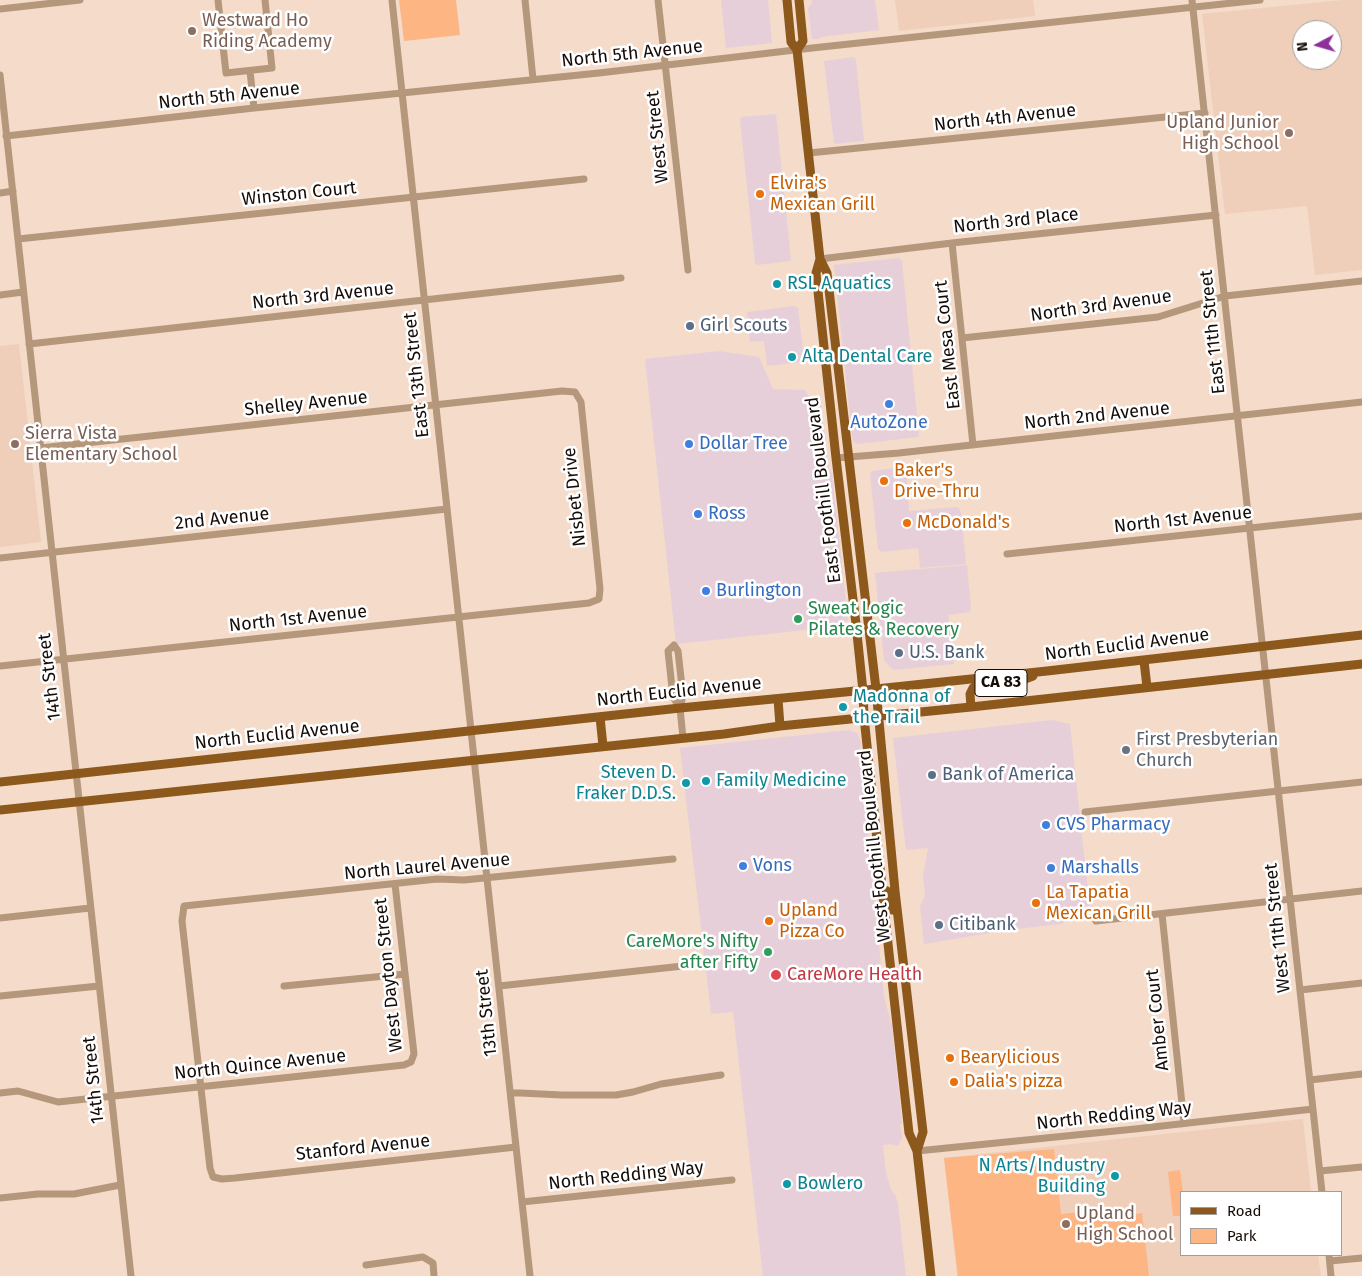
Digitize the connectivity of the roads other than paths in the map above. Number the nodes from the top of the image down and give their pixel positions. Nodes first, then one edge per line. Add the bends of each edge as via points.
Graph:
1 (80, 0) edge
2 (218, 0) edge
3 (265, 0) edge
4 (392, 0) edge
5 (525, 0) edge
6 (658, 0) edge
7 (786, 0) edge
8 (799, 0) edge
9 (1260, 0) edge
10 (1192, 4) edge
11 (0, 9) edge
12 (797, 50) junction
13 (665, 65) junction
14 (250, 71) junction
15 (0, 75) edge
16 (533, 79) junction
17 (402, 94) junction
18 (254, 108) junction
19 (1204, 113) junction
20 (6, 136) junction
21 (809, 153) junction
22 (584, 179) dead end
23 (13, 191) junction
24 (0, 193) edge
25 (413, 197) junction
26 (1216, 215) junction
27 (18, 239) junction
28 (952, 243) junction
29 (820, 259) junction
30 (688, 270) dead end
31 (621, 278) dead end
32 (1362, 281) edge
33 (24, 292) junction
34 (0, 295) edge
35 (1225, 296) junction
36 (424, 300) junction
37 (962, 338) junction
38 (29, 344) junction
39 (575, 392) joint
40 (1362, 402) edge
41 (436, 405) junction
42 (1238, 416) junction
43 (973, 444) junction
44 (40, 448) junction
45 (848, 457) junction
46 (836, 458) junction
47 (447, 509) junction
48 (1362, 516) edge
49 (1250, 528) junction
50 (51, 552) junction
51 (1007, 554) dead end
52 (0, 558) edge
53 (599, 599) joint
54 (458, 617) junction
55 (1362, 635) edge
56 (1263, 646) junction
57 (63, 660) junction
58 (1264, 660) joint
59 (1144, 661) junction
60 (1362, 664) edge
61 (0, 666) edge
62 (1047, 671) junction
63 (1266, 674) junction
64 (1147, 687) junction
65 (876, 690) junction
66 (863, 691) junction
67 (778, 699) junction
68 (971, 707) junction
69 (680, 708) junction
70 (878, 716) junction
71 (600, 717) junction
72 (864, 718) junction
73 (780, 726) junction
74 (471, 731) junction
75 (683, 738) junction
76 (473, 746) joint
77 (603, 746) junction
78 (474, 760) junction
79 (76, 774) junction
80 (0, 782) edge
81 (1362, 782) edge
82 (1279, 792) junction
83 (79, 801) junction
84 (0, 810) edge
85 (1085, 812) dead end
86 (673, 858) dead end
87 (487, 877) junction
88 (395, 884) junction
89 (882, 889) junction
90 (1362, 892) edge
91 (1290, 899) junction
92 (90, 908) junction
93 (1162, 914) junction
94 (0, 918) edge
95 (1096, 921) dead end
96 (902, 956) junction
97 (692, 965) dead end
98 (404, 974) junction
99 (1362, 983) edge
100 (99, 986) junction
101 (284, 986) dead end
102 (499, 986) junction
103 (1300, 990) junction
104 (0, 996) edge
105 (411, 1062) joint
106 (1362, 1074) edge
107 (721, 1075) dead end
108 (1310, 1080) junction
109 (201, 1087) junction
110 (0, 1093) edge
111 (511, 1093) junction
112 (111, 1097) junction
113 (1313, 1109) junction
114 (1184, 1123) junction
115 (516, 1146) junction
116 (917, 1151) junction
117 (1362, 1167) edge
118 (1320, 1171) junction
119 (732, 1180) dead end
120 (120, 1185) junction
121 (1322, 1191) edge
122 (0, 1198) edge
123 (522, 1202) junction
124 (1330, 1258) edge
125 (1362, 1258) edge
126 (366, 1265) dead end
127 (131, 1276) edge
128 (434, 1276) edge
129 (530, 1276) edge
130 (931, 1276) edge
131 (1331, 1276) edge

1 - 11 street
2 - 14 street via 226,74
3 - 14 street via 272,68
4 - 17 street, East 13th Street
5 - 16 street
6 - 13 street, West Street
7 - 12 main road, East Foothill Boulevard via 791,42
8 - 12 main road, East Foothill Boulevard via 803,41
9 - 10 street, North 5th Avenue
10 - 12 street, North 5th Avenue
10 - 19 street, East 11th Street
12 - 13 street, North 5th Avenue
12 - 21 main road, East Foothill Boulevard
13 - 16 street, North 5th Avenue
13 - 30 street, West Street
14 - 18 street
15 - 20 street, 14th Street
16 - 17 street, North 5th Avenue
17 - 18 street, North 5th Avenue
17 - 25 street, East 13th Street
18 - 20 street, North 5th Avenue
19 - 21 street, North 4th Avenue
19 - 26 street, East 11th Street
20 - 23 street, 14th Street
21 - 29 main road, East Foothill Boulevard
22 - 25 street, Winston Court
23 - 24 street
23 - 27 street, 14th Street
25 - 27 street, Winston Court
25 - 36 street, East 13th Street
26 - 28 street, North 3rd Place
26 - 35 street, East 11th Street
27 - 33 street, 14th Street
28 - 29 street, North 3rd Place
28 - 37 street, East Mesa Court
29 - 45 main road, East Foothill Boulevard via 827,273
29 - 46 main road, East Foothill Boulevard via 816,273
31 - 36 street, North 3rd Avenue
32 - 35 street, North 3rd Avenue
33 - 34 street
33 - 38 street, 14th Street
35 - 37 street, North 3rd Avenue via 1158,317
35 - 42 street, East 11th Street
36 - 38 street, North 3rd Avenue
36 - 41 street, East 13th Street
37 - 43 street, East Mesa Court
38 - 44 street, 14th Street
39 - 41 street, Shelley Avenue
39 - 53 street, Nisbet Drive via 582,412
40 - 42 street, North 2nd Avenue
41 - 44 street, Shelley Avenue
41 - 47 street, East 13th Street
42 - 43 street, North 2nd Avenue
42 - 49 street, East 11th Street
43 - 45 street, North 2nd Avenue
44 - 50 street, 14th Street
45 - 46 street, North 2nd Avenue
45 - 65 main road, East Foothill Boulevard
46 - 66 main road, East Foothill Boulevard
47 - 50 street, 2nd Avenue
47 - 54 street, East 13th Street
48 - 49 street, North 1st Avenue
49 - 51 street, North 1st Avenue
49 - 56 street, East 11th Street
50 - 52 street, 2nd Avenue
50 - 57 street, 14th Street
53 - 54 street, North 1st Avenue via 589,603
54 - 57 street, North 1st Avenue
54 - 74 street, East 13th Street
55 - 56 main road, North Euclid Avenue
56 - 58 street, East 11th Street
56 - 59 main road, North Euclid Avenue
57 - 61 street, North 1st Avenue
57 - 79 street, 14th Street
58 - 63 street, West 11th Street
59 - 62 main road, North Euclid Avenue
59 - 64 main road
60 - 63 main road
62 - 65 main road, North Euclid Avenue
62 - 68 main road, CA 83 via 1017,682 973,688
63 - 64 main road
63 - 82 street, West 11th Street
64 - 68 main road
65 - 66 main road, North Euclid Avenue
65 - 70 main road, East Foothill Boulevard
66 - 67 main road, North Euclid Avenue
66 - 72 main road, East Foothill Boulevard
67 - 69 main road, North Euclid Avenue
67 - 73 main road
68 - 70 main road
69 - 69 street via 683,696 678,651 674,645 668,651 673,697
69 - 71 main road, North Euclid Avenue
69 - 75 street
70 - 72 main road
70 - 96 main road, West Foothill Boulevard
71 - 74 main road, North Euclid Avenue
71 - 77 main road
72 - 73 main road
72 - 89 main road, West Foothill Boulevard
73 - 75 main road
74 - 76 street, East 13th Street
74 - 79 main road, North Euclid Avenue
75 - 77 main road
76 - 78 street, 13th Street
77 - 78 main road
78 - 83 main road
78 - 87 street, 13th Street
79 - 80 main road, North Euclid Avenue
79 - 83 street, 14th Street
81 - 82 street
82 - 85 street
82 - 91 street, West 11th Street
83 - 84 main road
83 - 92 street, 14th Street
86 - 87 street, North Laurel Avenue
87 - 88 street, North Laurel Avenue
87 - 102 street, 13th Street
88 - 98 street, West Dayton Street
88 - 109 street, North Laurel Avenue via 184,906 182,921
89 - 96 main road via 889,894 895,940
89 - 116 main road, West Foothill Boulevard via 909,1133
90 - 91 street
91 - 93 street
91 - 103 street, West 11th Street
92 - 94 street
92 - 100 street, 14th Street
93 - 95 street
93 - 114 street, Amber Court
96 - 116 main road, West Foothill Boulevard via 923,1132
97 - 102 street
98 - 101 street
98 - 105 street, West Dayton Street via 414,1054
99 - 103 street
100 - 104 street
100 - 112 street, 14th Street
102 - 111 street, 13th Street
103 - 108 street, West 11th Street
105 - 109 street, North Quince Avenue
106 - 108 street
107 - 111 street via 616,1095
108 - 113 street, West 11th Street
109 - 112 street, North Quince Avenue
109 - 115 street, Stanford Avenue via 210,1168 214,1177 222,1179
110 - 112 street, North Quince Avenue via 18,1091 58,1102
111 - 115 street, 13th Street
112 - 120 street, 14th Street
113 - 114 street, North Redding Way
113 - 118 street, West 11th Street
114 - 116 street, North Redding Way
115 - 123 street, 13th Street
116 - 130 main road, West Foothill Boulevard
117 - 118 street
118 - 121 street, West 11th Street
119 - 123 street, North Redding Way
120 - 122 street via 74,1194
120 - 127 street, 14th Street
123 - 129 street, 13th Street
124 - 125 street
124 - 131 street
126 - 128 street via 423,1257 433,1263

